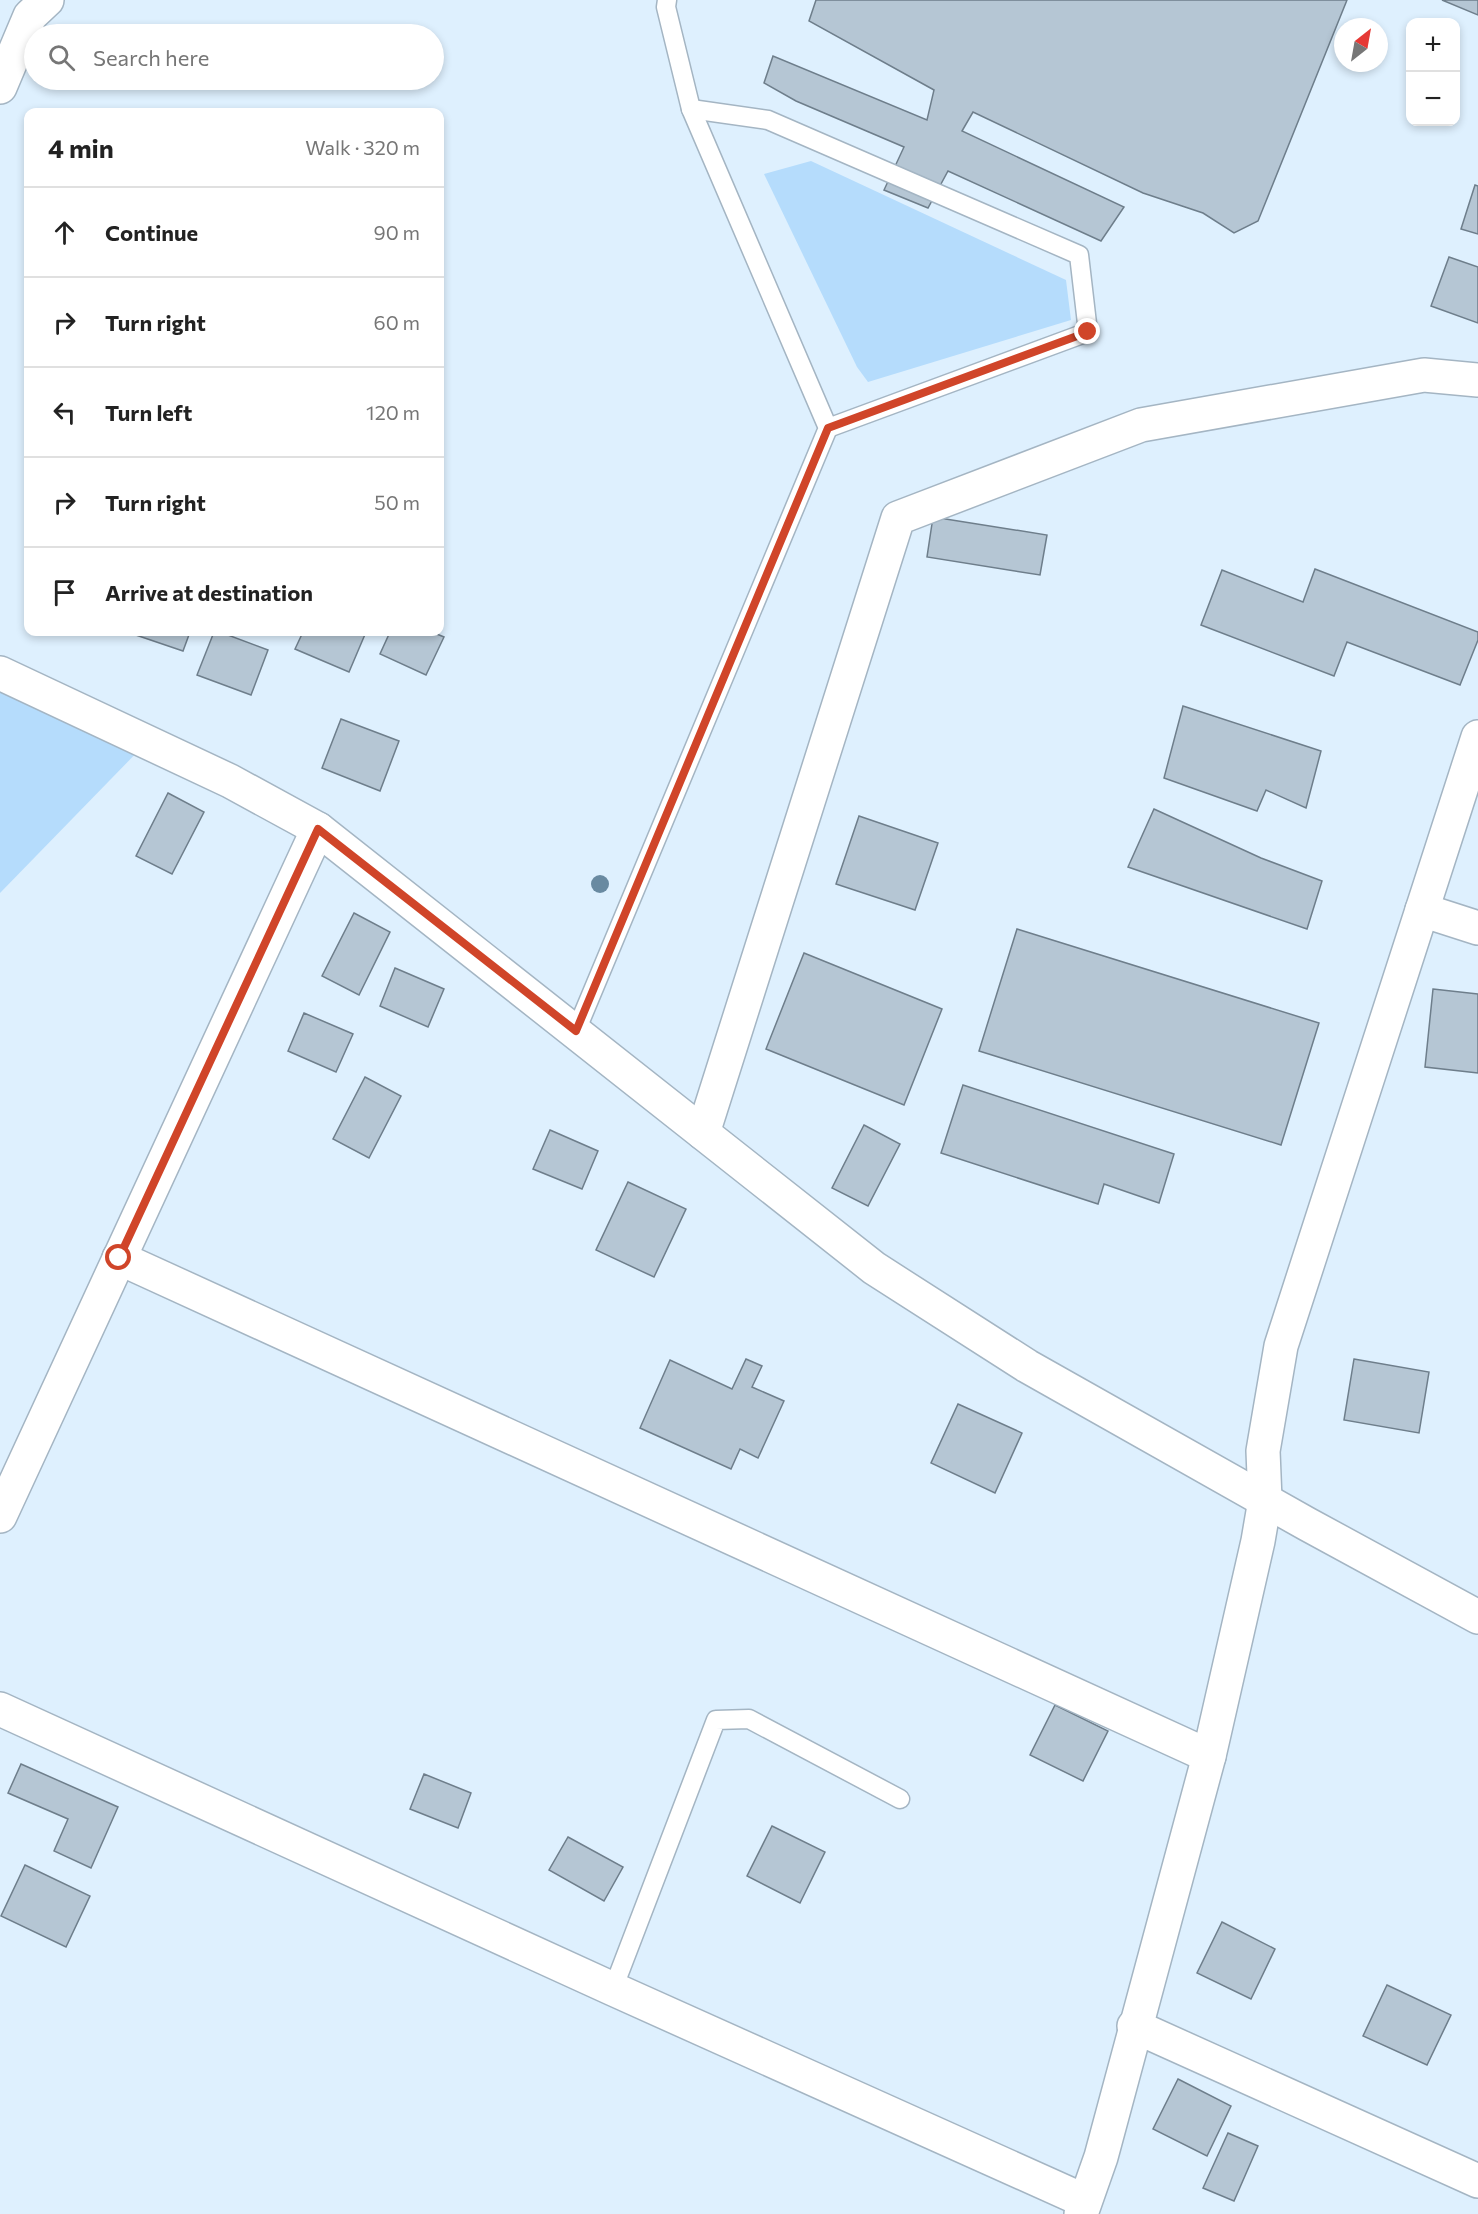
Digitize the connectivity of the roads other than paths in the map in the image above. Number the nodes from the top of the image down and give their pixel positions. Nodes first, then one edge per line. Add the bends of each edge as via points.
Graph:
1 (47, 0) edge
2 (667, 0) edge
3 (27, 24) edge
4 (24, 30) edge
5 (0, 87) edge
6 (691, 110) junction
7 (1478, 380) edge
8 (828, 428) junction
9 (0, 673) edge
10 (1478, 737) edge
11 (318, 829) junction
12 (1422, 910) junction
13 (1478, 928) edge
14 (576, 1031) junction
15 (703, 1133) junction
16 (119, 1258) junction
17 (1264, 1500) junction
18 (0, 1516) edge
19 (1478, 1617) edge
20 (0, 1709) edge
21 (1209, 1756) junction
22 (900, 1799) dead end
23 (613, 1989) junction
24 (1134, 2026) junction
25 (1478, 2181) edge
26 (1083, 2207) edge

1 - 3 street
2 - 6 lane
4 - 5 street
6 - 8 lane
6 - 8 lane via 768,120 1079,255 1088,332
7 - 15 street via 1424,375 1141,425 898,518
8 - 14 lane
9 - 11 street via 230,781
10 - 12 street
11 - 14 street
11 - 16 street
12 - 13 street
12 - 17 street via 1281,1346 1263,1451
14 - 15 street
15 - 17 street via 874,1268 1027,1366
16 - 18 street
16 - 21 street
17 - 19 street
17 - 21 street
20 - 23 street
21 - 24 street
22 - 23 lane via 749,1719 716,1720
23 - 26 street
24 - 25 street
24 - 26 street via 1101,2157

